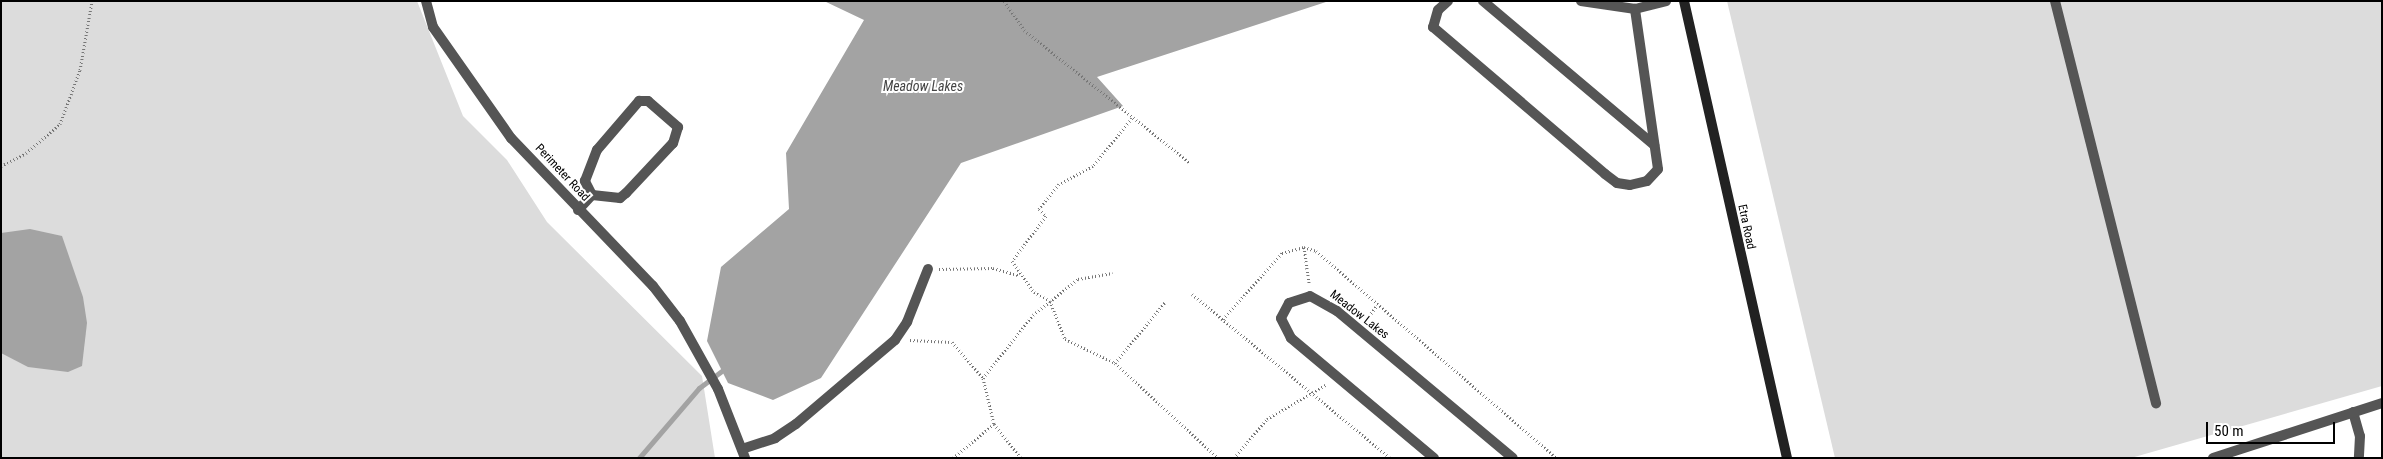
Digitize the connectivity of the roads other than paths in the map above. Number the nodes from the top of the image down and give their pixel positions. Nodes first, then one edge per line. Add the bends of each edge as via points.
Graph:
1 (426, 1) edge
2 (1448, 1) edge
3 (1483, 1) edge
4 (1581, 1) edge
5 (1666, 1) edge
6 (1684, 1) edge
7 (2055, 1) edge
8 (1635, 9) junction
9 (1654, 145) junction
10 (592, 195) junction
11 (578, 210) junction
12 (928, 269) road end
13 (2382, 403) edge
14 (2156, 404) dead end
15 (2353, 412) junction
16 (744, 453) edge
17 (2225, 456) edge
18 (1434, 458) edge
19 (1513, 458) edge
20 (1787, 458) edge
21 (2213, 458) edge
22 (2359, 458) edge

1 - 11 street, Perimeter Road via 433,27 511,138
2 - 9 street via 1438,10 1433,27 1617,183 1647,181 1658,168
3 - 9 street
4 - 8 street
5 - 8 street
6 - 20 main road, Etra Road
7 - 14 street
8 - 9 street
10 - 10 street via 585,180 597,150 639,101 648,100 678,127 673,142 620,198
10 - 11 street
11 - 16 street, Perimeter Road via 653,286 698,350 718,388
12 - 16 street via 895,340 796,424
13 - 15 street
15 - 17 street
15 - 22 street via 2360,436
17 - 21 street
18 - 19 street, Meadow Lakes via 1291,338 1281,318 1289,303 1310,296 1337,311

